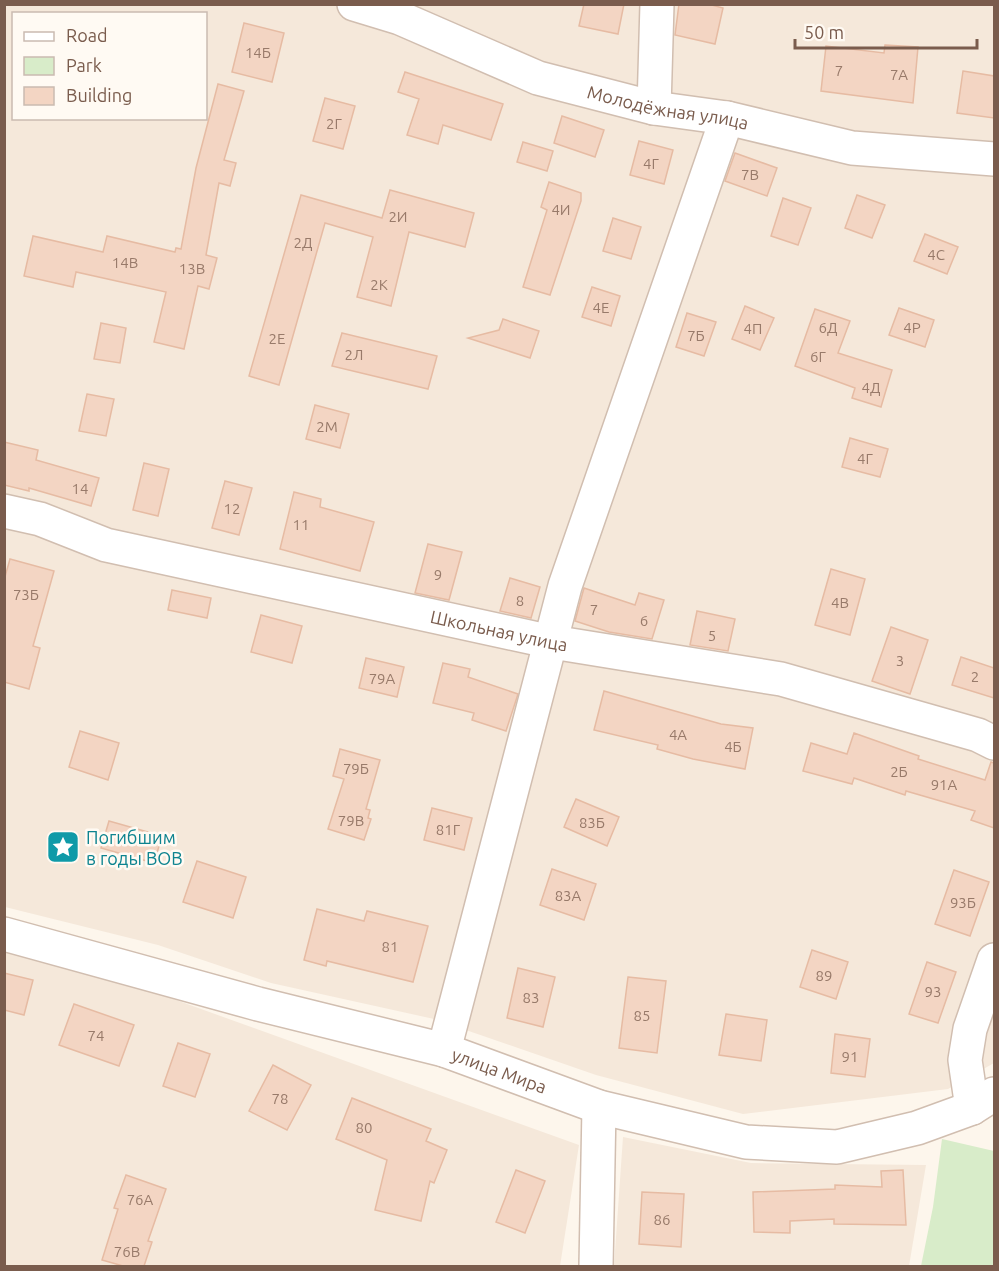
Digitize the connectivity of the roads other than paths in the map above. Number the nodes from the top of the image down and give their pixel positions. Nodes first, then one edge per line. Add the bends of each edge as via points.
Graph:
1 (354, 4) edge
2 (657, 4) edge
3 (654, 108) junction
4 (728, 118) junction
5 (994, 159) edge
6 (4, 511) edge
7 (552, 642) junction
8 (994, 743) edge
9 (4, 934) edge
10 (994, 960) edge
11 (444, 1050) junction
12 (983, 1101) edge
13 (599, 1107) junction
14 (596, 1266) edge

1 - 3 street, Молодёжная улица via 400,18 538,78
2 - 3 street
3 - 4 street, Молодёжная улица
4 - 5 street, Молодёжная улица via 852,148
4 - 7 street via 565,586
6 - 7 street, Школьная улица via 40,519 106,545
7 - 8 street, Школьная улица via 780,679 978,735
7 - 11 street
9 - 11 street, улица Мира
10 - 12 street via 970,1029 965,1060
11 - 13 street, улица Мира
12 - 13 street, улица Мира via 917,1128 837,1148 746,1142
13 - 14 street

